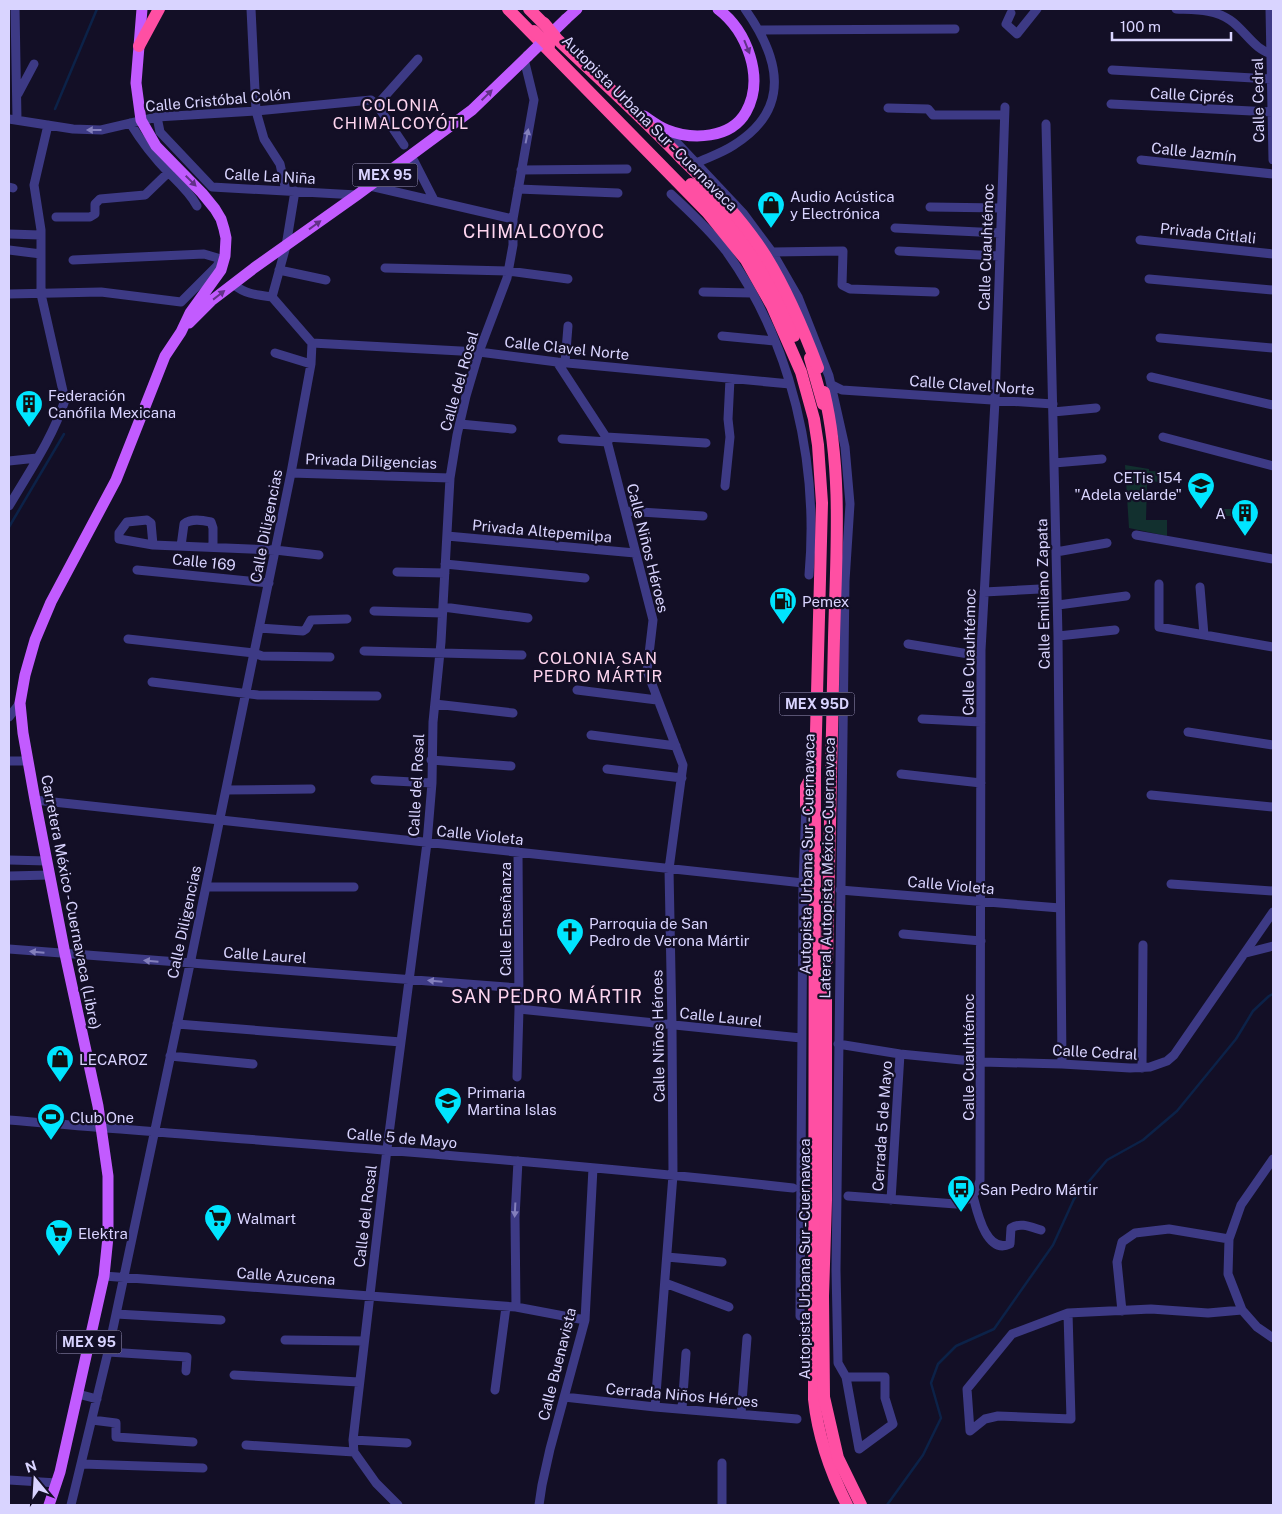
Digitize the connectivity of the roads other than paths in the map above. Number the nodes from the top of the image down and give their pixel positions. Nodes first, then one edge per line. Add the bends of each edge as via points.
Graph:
1 (15, 9) edge
2 (142, 9) edge
3 (159, 9) edge
4 (251, 9) edge
5 (508, 9) edge
6 (513, 9) edge
7 (530, 9) edge
8 (577, 9) edge
9 (718, 9) edge
10 (744, 9) edge
11 (1036, 9) edge
12 (1176, 9) edge
13 (1270, 9) edge
14 (1209, 10) edge
15 (1011, 13) dead end
16 (955, 29) dead end
17 (759, 30) junction
18 (139, 46) junction
19 (13, 50) edge
20 (1272, 54) edge
21 (526, 57) junction
22 (418, 59) dead end
23 (34, 64) dead end
24 (1112, 70) dead end
25 (1271, 79) junction
26 (605, 86) junction
27 (18, 94) junction
28 (374, 103) junction
29 (1111, 104) dead end
30 (888, 108) dead end
31 (256, 111) junction
32 (1272, 112) edge
33 (157, 117) junction
34 (13, 119) edge
35 (136, 121) junction
36 (1046, 124) dead end
37 (48, 125) junction
38 (665, 130) junction
39 (1273, 144) edge
40 (404, 145) dead end
41 (1141, 160) dead end
42 (1273, 160) edge
43 (414, 161) dead end
44 (696, 163) junction
45 (171, 169) junction
46 (521, 170) junction
47 (627, 170) dead end
48 (1273, 174) edge
49 (370, 186) junction
50 (518, 189) junction
51 (291, 191) junction
52 (618, 192) dead end
53 (670, 194) dead end
54 (357, 195) junction
55 (434, 200) junction
56 (197, 206) dead end
57 (930, 207) dead end
58 (1001, 208) junction
59 (56, 217) dead end
60 (513, 218) junction
61 (895, 228) dead end
62 (41, 232) junction
63 (1000, 233) junction
64 (9, 234) edge
65 (1140, 240) dead end
66 (286, 246) junction
67 (9, 250) edge
68 (899, 250) dead end
69 (772, 252) junction
70 (41, 254) junction
71 (1273, 254) edge
72 (999, 256) junction
73 (73, 260) dead end
74 (223, 260) junction
75 (384, 268) dead end
76 (280, 270) junction
77 (508, 271) junction
78 (568, 279) dead end
79 (1149, 279) dead end
80 (326, 280) dead end
81 (233, 284) junction
82 (1273, 290) edge
83 (703, 292) dead end
84 (935, 292) dead end
85 (752, 293) junction
86 (9, 294) edge
87 (42, 294) junction
88 (272, 297) junction
89 (568, 326) dead end
90 (181, 332) junction
91 (722, 336) dead end
92 (1160, 338) dead end
93 (774, 341) junction
94 (312, 343) junction
95 (1273, 348) edge
96 (479, 352) junction
97 (276, 353) dead end
98 (561, 362) junction
99 (311, 364) junction
100 (1151, 377) dead end
101 (730, 379) junction
102 (790, 384) junction
103 (832, 385) junction
104 (995, 401) junction
105 (1273, 405) edge
106 (1053, 408) junction
107 (1096, 408) dead end
108 (460, 424) junction
109 (512, 430) dead end
110 (1163, 437) dead end
111 (562, 439) dead end
112 (607, 440) junction
113 (706, 443) dead end
114 (37, 458) junction
115 (1102, 459) dead end
116 (9, 461) edge
117 (1054, 463) junction
118 (1273, 466) edge
119 (291, 473) junction
120 (450, 478) junction
121 (725, 486) dead end
122 (9, 506) edge
123 (625, 511) junction
124 (703, 516) dead end
125 (1136, 535) dead end
126 (447, 536) junction
127 (1107, 543) dead end
128 (152, 545) dead end
129 (181, 546) junction
130 (212, 547) junction
131 (275, 550) junction
132 (1056, 552) junction
133 (635, 553) junction
134 (319, 555) dead end
135 (1273, 559) edge
136 (445, 568) junction
137 (137, 570) dead end
138 (397, 572) dead end
139 (809, 575) dead end
140 (585, 578) dead end
141 (839, 580) junction
142 (268, 582) junction
143 (1159, 584) dead end
144 (1200, 587) dead end
145 (1040, 589) dead end
146 (984, 592) junction
147 (1126, 596) dead end
148 (1058, 605) junction
149 (443, 610) junction
150 (374, 611) dead end
151 (528, 618) dead end
152 (347, 619) dead end
153 (259, 628) junction
154 (1115, 630) dead end
155 (1204, 635) junction
156 (1058, 636) junction
157 (128, 639) dead end
158 (908, 644) dead end
159 (1273, 647) edge
160 (364, 651) dead end
161 (440, 653) junction
162 (254, 654) junction
163 (522, 655) dead end
164 (981, 656) junction
165 (330, 657) dead end
166 (152, 682) dead end
167 (577, 690) dead end
168 (246, 694) junction
169 (377, 696) dead end
170 (658, 700) junction
171 (20, 703) junction
172 (435, 704) junction
173 (513, 713) dead end
174 (9, 717) edge
175 (922, 719) dead end
176 (981, 722) junction
177 (1188, 732) dead end
178 (591, 735) dead end
179 (1273, 745) edge
180 (676, 746) junction
181 (431, 760) junction
182 (9, 761) edge
183 (28, 761) junction
184 (511, 766) dead end
185 (607, 769) dead end
186 (815, 770) junction
187 (901, 774) dead end
188 (682, 778) junction
189 (375, 780) dead end
190 (432, 783) junction
191 (981, 783) junction
192 (311, 789) dead end
193 (226, 790) junction
194 (1151, 795) dead end
195 (35, 800) junction
196 (806, 806) joint
197 (1273, 807) edge
198 (220, 820) junction
199 (427, 843) junction
200 (518, 852) junction
201 (9, 860) edge
202 (47, 861) junction
203 (669, 869) junction
204 (50, 875) junction
205 (9, 876) edge
206 (802, 883) junction
207 (1170, 884) dead end
208 (206, 887) junction
209 (354, 887) dead end
210 (840, 890) junction
211 (1273, 891) edge
212 (982, 901) junction
213 (1060, 908) junction
214 (1273, 912) edge
215 (903, 934) dead end
216 (982, 941) junction
217 (1143, 945) dead end
218 (1273, 946) edge
219 (9, 949) edge
220 (1246, 953) junction
221 (65, 954) junction
222 (190, 964) junction
223 (409, 979) junction
224 (519, 988) junction
225 (519, 1008) junction
226 (177, 1024) junction
227 (672, 1026) junction
228 (801, 1038) junction
229 (401, 1042) junction
230 (838, 1044) junction
231 (900, 1054) junction
232 (170, 1056) junction
233 (982, 1062) junction
234 (253, 1064) dead end
235 (1062, 1064) junction
236 (1142, 1068) junction
237 (517, 1077) dead end
238 (9, 1120) edge
239 (102, 1128) junction
240 (153, 1133) junction
241 (387, 1150) junction
242 (1273, 1159) edge
243 (518, 1161) junction
244 (593, 1168) junction
245 (673, 1174) junction
246 (793, 1188) dead end
247 (848, 1196) dead end
248 (973, 1196) junction
249 (891, 1200) junction
250 (1041, 1230) dead end
251 (1229, 1239) junction
252 (667, 1257) junction
253 (722, 1262) dead end
254 (104, 1276) junction
255 (123, 1278) junction
256 (665, 1283) junction
257 (369, 1296) junction
258 (506, 1307) junction
259 (516, 1307) junction
260 (729, 1307) dead end
261 (1242, 1310) junction
262 (1122, 1311) junction
263 (1068, 1313) junction
264 (116, 1314) junction
265 (814, 1316) junction
266 (221, 1320) dead end
267 (585, 1320) junction
268 (747, 1338) dead end
269 (1273, 1338) edge
270 (285, 1340) dead end
271 (364, 1342) junction
272 (108, 1352) junction
273 (686, 1353) dead end
274 (186, 1371) dead end
275 (234, 1375) dead end
276 (846, 1377) junction
277 (359, 1382) junction
278 (495, 1390) dead end
279 (78, 1394) junction
280 (564, 1397) junction
281 (97, 1399) junction
282 (655, 1407) junction
283 (682, 1409) junction
284 (741, 1414) junction
285 (797, 1419) dead end
286 (92, 1420) junction
287 (353, 1440) junction
288 (194, 1442) dead end
289 (407, 1443) dead end
290 (246, 1445) dead end
291 (354, 1452) junction
292 (722, 1463) dead end
293 (82, 1464) junction
294 (203, 1468) dead end
295 (9, 1480) edge
296 (57, 1483) junction
297 (856, 1504) edge
298 (50, 1505) edge
299 (71, 1505) edge
300 (398, 1505) edge
301 (540, 1505) edge
302 (722, 1505) edge

1 - 19 street
2 - 18 main road
3 - 18 highway
4 - 31 street
5 - 186 highway, MEX 95D via 707,212 746,260 772,306 801,372 814,419 822,502
6 - 297 highway, Autopista Urbana Sur - Cuernavaca, bridge via 649,146 708,200 739,236 767,278 786,316 815,404 823,444 827,529 820,1389 834,1457
7 - 26 highway, MEX 95D
7 - 297 highway, Autopista Urbana Sur - Cuernavaca, bridge via 738,217 765,255 804,330 829,413 836,498 826,968 824,1397 838,1458
8 - 21 main road, Carretera México - Cuernavaca (Libre) / MEX 95, bridge
9 -> 38 main road via 745,41 750,54 753,84 746,113 725,131 709,136
10 - 17 street
11 - 15 street via 1017,34 1006,24
12 - 14 street
13 - 20 street, Calle Cedral
14 - 20 street via 1230,20 1258,47
16 - 17 street
17 - 44 street via 774,70 775,92 766,113 751,132 735,144
18 - 35 main road
19 - 27 street
20 - 25 street, Calle Cedral
46 -> 21 street, Calle del Rosal via 534,100
49 -> 21 main road, Carretera México - Cuernavaca (Libre) / MEX 95 via 472,110
22 - 28 street
23 - 27 street
24 - 25 street
25 - 32 street, Calle Cedral
26 - 38 main road
26 - 141 highway, MEX 95D via 711,195 744,235 770,272 802,338 814,366 831,448
27 - 34 street
28 - 31 street, Calle Cristóbal Colón
28 - 40 street
29 - 32 street, Calle Ciprés
30 - 58 street, Calle Cuauhtémoc via 928,108 933,115 1004,111
31 - 33 street, Calle Cristóbal Colón
31 - 51 street via 264,139 280,164
32 - 39 street, Calle Cedral
33 - 35 street, Calle Cristóbal Colón
33 - 51 street, Calle La Niña via 160,132 212,186
34 - 37 street, Calle Cristóbal Colón
35 -> 37 street, Calle Cristóbal Colón via 101,130
35 - 45 main road
36 - 106 street, Calle Emiliano Zapata
37 - 62 street via 34,185
38 - 44 street, Lateral Autopista México-Cuernavaca
39 - 42 street, Calle Cedral
41 - 48 street, Calle Jazmín
43 - 55 street
44 - 69 street, Lateral Autopista México-Cuernavaca via 743,213
45 - 56 street
45 - 59 street via 145,195 100,199 95,204 95,214 90,217
45 -> 74 main road via 202,193 221,219 226,238
46 - 47 street
46 - 50 street, Calle del Rosal
49 - 54 main road, Carretera México - Cuernavaca (Libre) / MEX 95
49 - 55 street
50 - 52 street
50 - 60 street, Calle del Rosal
51 - 54 street, Calle La Niña
51 - 66 street
53 - 85 street via 707,229
66 -> 54 main road, Carretera México - Cuernavaca (Libre) / MEX 95
55 - 60 street
57 - 58 street
58 - 63 street, Calle Cuauhtémoc
60 - 77 street, Calle del Rosal via 513,245
61 - 63 street
62 - 64 street
62 - 70 street
63 - 72 street, Calle Cuauhtémoc
65 - 71 street, Privada Citlali
66 - 76 street
66 - 81 main road, Carretera México - Cuernavaca (Libre) / MEX 95
67 - 70 street
68 - 72 street
69 - 84 street via 843,251 842,285 850,289
69 - 103 street, Lateral Autopista México-Cuernavaca via 798,297
70 - 87 street
72 - 104 street, Calle Cuauhtémoc
73 - 74 street via 204,254
74 - 81 main road
74 - 87 street via 181,302 101,292
74 - 90 main road, Carretera México - Cuernavaca (Libre) / MEX 95 via 221,270 190,313
75 - 77 street
76 - 80 street
76 - 88 street
77 - 78 street
77 - 96 street, Calle del Rosal
79 - 82 street
81 - 88 street via 253,295
90 -> 81 main road, Carretera México - Cuernavaca (Libre) / MEX 95
83 - 85 street
85 - 93 street
86 - 87 street
87 - 114 street via 65,400
88 - 94 street
89 - 98 street
90 - 171 main road, Carretera México - Cuernavaca (Libre) / MEX 95 via 165,356 116,480 42,622 30,656
91 - 93 street
92 - 95 street
93 - 102 street
94 - 96 street, Calle Clavel Norte
94 - 99 street, Calle Diligencias
96 - 98 street, Calle Clavel Norte
96 - 108 street, Calle del Rosal
97 - 99 street
98 - 101 street, Calle Clavel Norte
98 - 112 street, Calle Niños Héroes
99 - 119 street, Calle Diligencias
100 - 105 street
101 - 102 street, Calle Clavel Norte
101 - 121 street via 730,437
102 - 139 street via 804,440 808,477 812,541
103 - 104 street, Calle Clavel Norte via 842,390
103 - 141 street, Lateral Autopista México-Cuernavaca via 845,447 850,504
104 - 106 street, Calle Clavel Norte
104 - 146 street, Calle Cuauhtémoc
106 - 107 street, Calle Clavel Norte
106 - 117 street, Calle Emiliano Zapata
108 - 109 street
108 - 120 street, Calle del Rosal
110 - 118 street
111 - 112 street
112 - 113 street
112 - 123 street, Calle Niños Héroes
114 - 116 street
114 - 122 street
115 - 117 street
117 - 132 street, Calle Emiliano Zapata
119 - 120 street, Privada Diligencias
119 - 131 street, Calle Diligencias
120 - 126 street, Calle del Rosal
123 - 124 street
123 - 133 street, Calle Niños Héroes
125 - 135 street
126 - 133 street, Privada Altepemilpa
126 - 136 street, Calle del Rosal
127 - 132 street
128 - 129 street
129 - 130 street
129 - 130 street via 184,524 188,520 203,520 211,522 214,528
130 - 131 street
131 - 134 street
131 - 142 street, Calle Diligencias
132 - 148 street, Calle Emiliano Zapata
133 - 170 street, Calle Niños Héroes via 653,620 647,671
136 - 138 street
136 - 140 street
136 - 149 street, Calle del Rosal
137 - 142 street, Calle 169
141 - 210 street, Lateral Autopista México-Cuernavaca
141 - 297 highway, MEX 95D via 828,704 829,1201 826,1359 827,1396 834,1434
142 - 153 street, Calle Diligencias
143 - 155 street via 1159,627
144 - 155 street
145 - 146 street
146 - 164 street, Calle Cuauhtémoc
147 - 148 street
148 - 156 street, Calle Emiliano Zapata
149 - 150 street
149 - 151 street
149 - 161 street, Calle del Rosal
152 - 153 street via 311,620 303,631
153 - 162 street, Calle Diligencias
154 - 156 street
155 - 159 street
156 - 213 street, Calle Emiliano Zapata
157 - 162 street
158 - 164 street
160 - 161 street
161 - 163 street
161 - 172 street, Calle del Rosal
162 - 165 street
162 - 168 street, Calle Diligencias
164 - 176 street, Calle Cuauhtémoc
166 - 168 street
167 - 170 street
168 - 169 street
168 - 193 street, Calle Diligencias
170 - 180 street, Calle Niños Héroes
171 - 174 street
171 - 183 main road, Carretera México - Cuernavaca (Libre) / MEX 95
172 - 173 street
172 - 181 street, Calle del Rosal
175 - 176 street
176 - 191 street, Calle Cuauhtémoc
177 - 179 street
178 - 180 street
180 - 188 street, Calle Niños Héroes via 683,765
181 - 184 street
181 - 190 street, Calle del Rosal
182 - 183 street
183 - 195 main road, Carretera México - Cuernavaca (Libre) / MEX 95
185 - 188 street
186 - 196 highway via 806,787
186 - 265 highway, MEX 95D
187 - 191 street
188 - 203 street, Calle Niños Héroes
189 - 190 street
190 - 199 street, Calle del Rosal
191 - 212 street, Calle Cuauhtémoc
192 - 193 street
193 - 198 street, Calle Diligencias
194 - 197 street
195 - 198 street, Calle Violeta
195 - 202 main road, Carretera México - Cuernavaca (Libre) / MEX 95
196 - 206 street
198 - 199 street, Calle Violeta
198 - 208 street, Calle Diligencias
199 - 200 street, Calle Violeta
199 - 223 street, Calle del Rosal
200 - 203 street, Calle Violeta
200 - 224 street, Calle Enseñanza
201 - 202 street
202 - 204 main road, Carretera México - Cuernavaca (Libre) / MEX 95
203 - 206 street, Calle Violeta
203 - 227 street, Calle Niños Héroes
204 - 205 street
204 - 221 main road, Carretera México - Cuernavaca (Libre) / MEX 95
206 - 228 street
207 - 211 street
208 - 209 street
208 - 222 street, Calle Diligencias
210 - 212 street, Calle Violeta
210 - 230 street, Lateral Autopista México-Cuernavaca
212 - 213 street, Calle Violeta
212 - 216 street, Calle Cuauhtémoc
213 - 235 street, Calle Emiliano Zapata
214 - 220 street, Calle Cedral
215 - 216 street
216 - 233 street, Calle Cuauhtémoc
217 - 236 street
218 - 220 street
221 -> 219 street, Calle Laurel
220 - 236 street, Calle Cedral via 1174,1055 1159,1065
222 -> 221 street, Calle Laurel
221 - 239 main road, Carretera México - Cuernavaca (Libre) / MEX 95
222 - 223 street, Calle Laurel
222 - 226 street, Calle Diligencias
224 -> 223 street, Calle Laurel
223 - 229 street, Calle del Rosal
224 - 225 street, Calle Enseñanza
225 - 227 street, Calle Laurel
225 - 237 street, Calle Enseñanza
226 - 229 street
226 - 232 street, Calle Diligencias
227 - 228 street, Calle Laurel
227 - 245 street, Calle Niños Héroes
228 - 265 street via 800,1316
229 - 241 street, Calle del Rosal
230 - 231 street, Calle Cedral
230 - 276 street, Lateral Autopista México-Cuernavaca via 838,1363
231 - 233 street, Calle Cedral
231 - 249 street, Cerrada 5 de Mayo
232 - 234 street
232 - 240 street, Calle Diligencias
233 - 235 street, Calle Cedral
233 - 248 street, Calle Cuauhtémoc via 980,1180
235 - 236 street, Calle Cedral
238 - 239 street, Calle 5 de Mayo
239 - 240 street, Calle 5 de Mayo
239 - 254 main road, Carretera México - Cuernavaca (Libre) / MEX 95 via 109,1204
240 - 241 street, Calle 5 de Mayo
240 - 255 street, Calle Diligencias
241 - 243 street, Calle 5 de Mayo
241 - 257 street, Calle del Rosal
242 - 251 street via 1241,1205
243 - 244 street, Calle 5 de Mayo
243 -> 259 street
244 - 245 street, Calle 5 de Mayo
244 - 267 street, Calle Buenavista
245 - 246 street, Calle 5 de Mayo
245 - 252 street, Calle Niños Héroes
247 - 249 street
248 - 249 street via 956,1204
248 - 250 street via 985,1232 1002,1245 1010,1244 1014,1226
251 - 261 street via 1228,1274
251 - 262 street via 1169,1229 1134,1234 1122,1242 1117,1262
252 - 253 street
252 - 256 street, Calle Niños Héroes
254 - 255 street, Calle Azucena
254 - 279 main road, Carretera México - Cuernavaca (Libre) / MEX 95
255 - 257 street, Calle Azucena
255 - 264 street, Calle Diligencias
256 - 260 street
256 - 282 street, Calle Niños Héroes
257 - 258 street, Calle Azucena
257 - 271 street, Calle del Rosal
258 - 259 street, Calle Azucena
258 - 278 street
259 - 267 street, Calle Azucena
261 - 262 street via 1208,1314
261 - 269 street via 1257,1327
262 - 263 street
263 - 263 street via 1012,1334 967,1389 970,1431 985,1419 998,1416 1071,1419
264 - 266 street
264 - 272 street, Calle Diligencias
265 - 297 highway, MEX 95D via 816,1420 829,1466
267 - 280 street, Calle Buenavista
268 - 284 street
270 - 271 street
271 - 277 street, Calle del Rosal
272 - 274 street via 187,1357
272 - 281 street, Calle Diligencias
273 - 283 street
275 - 277 street
276 - 276 street, Lateral Autopista México-Cuernavaca via 859,1449 893,1424 885,1398 885,1377
277 - 287 street, Calle del Rosal
279 - 281 street
279 - 296 main road, Carretera México - Cuernavaca (Libre) / MEX 95
280 - 282 street, Cerrada Niños Héroes
280 - 301 street, Calle Buenavista
281 - 286 street, Calle Diligencias
282 - 283 street, Cerrada Niños Héroes
283 - 284 street, Cerrada Niños Héroes
284 - 285 street, Cerrada Niños Héroes
286 - 288 street via 116,1423 116,1437
286 - 293 street, Calle Diligencias
287 - 289 street
287 - 291 street, Calle del Rosal
290 - 291 street
291 - 300 street via 376,1483
292 - 302 street
293 - 294 street
293 - 299 street, Calle Diligencias
295 - 296 street
296 - 298 main road, Carretera México - Cuernavaca (Libre) / MEX 95

